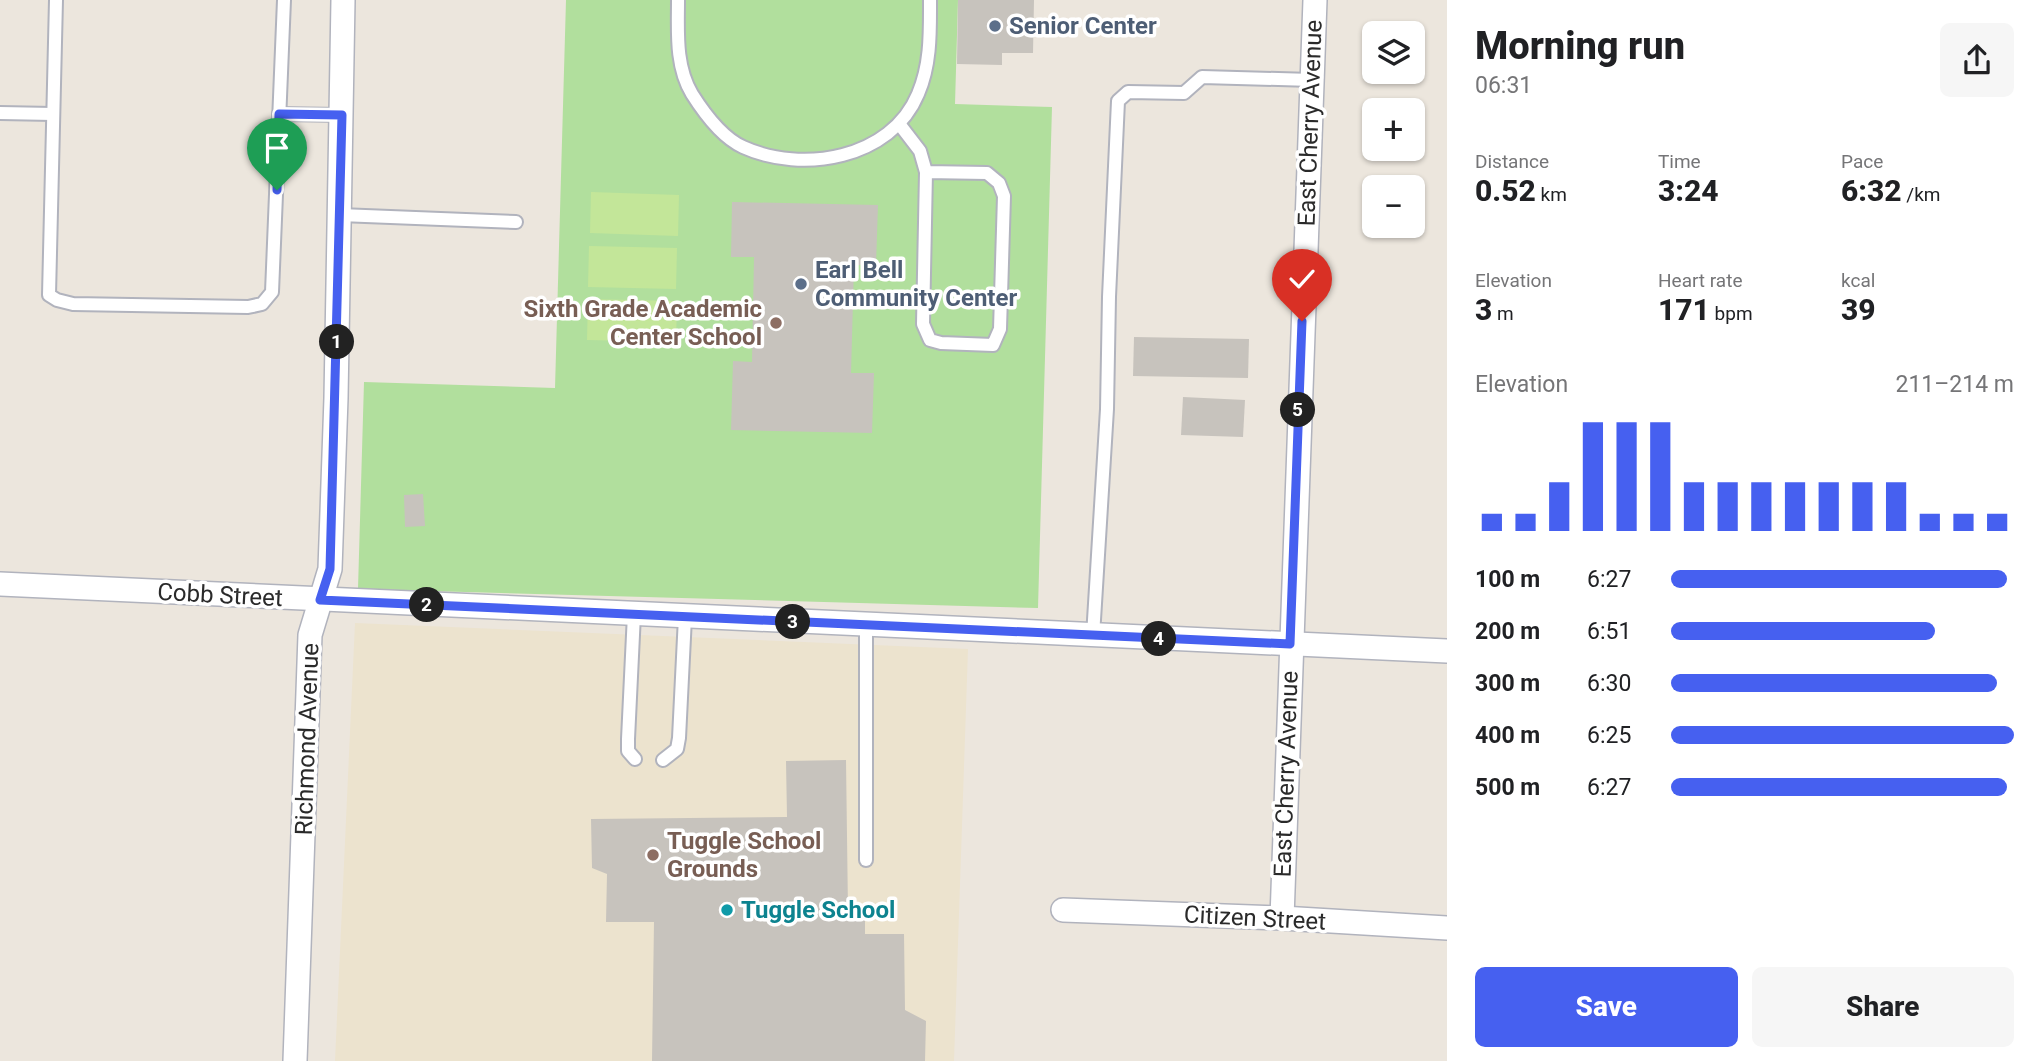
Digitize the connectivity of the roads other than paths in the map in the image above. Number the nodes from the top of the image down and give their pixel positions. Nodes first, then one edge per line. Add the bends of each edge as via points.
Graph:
1 (57, 0) edge
2 (284, 0) edge
3 (343, 0) edge
4 (678, 0) edge
5 (930, 0) edge
6 (1315, 0) edge
7 (1312, 80) junction
8 (0, 113) edge
9 (53, 114) junction
10 (279, 114) junction
11 (342, 115) junction
12 (900, 125) junction
13 (926, 172) junction
14 (340, 215) junction
15 (516, 222) dead end
16 (0, 584) edge
17 (320, 600) junction
18 (634, 614) junction
19 (685, 617) junction
20 (866, 625) junction
21 (1094, 636) junction
22 (1290, 644) junction
23 (1447, 651) edge
24 (635, 759) dead end
25 (663, 760) dead end
26 (866, 860) dead end
27 (1063, 910) dead end
28 (1282, 918) junction
29 (1447, 928) edge
30 (295, 1061) edge

1 - 9 lane
2 - 10 lane
3 - 11 street, Richmond Avenue
4 - 12 lane via 678,50 690,92 714,125 742,147 780,158 832,158 870,146
5 - 12 lane via 930,53 918,95
6 - 7 street, East Cherry Avenue
7 - 21 lane via 1202,77 1184,93 1128,92 1118,101
7 - 22 street, East Cherry Avenue
8 - 9 lane
9 - 10 lane via 49,295 73,304 248,307 262,304 272,292
10 - 11 lane
11 - 14 street, Richmond Avenue
12 - 13 lane via 920,151
13 - 13 lane via 923,324 930,340 993,345 1000,329 1004,196 999,183 987,173
14 - 15 lane
14 - 17 street, Richmond Avenue via 330,569
16 - 17 street, Cobb Street
17 - 18 street, Cobb Street
17 - 30 street, Richmond Avenue via 310,635
18 - 19 street, Cobb Street
18 - 24 lane via 628,751
19 - 20 street, Cobb Street
19 - 25 lane via 679,738 677,749
20 - 21 street, Cobb Street
20 - 26 lane
21 - 22 street, Cobb Street
22 - 23 street, Cobb Street
22 - 28 street, East Cherry Avenue
27 - 28 street, Citizen Street
28 - 29 street, Citizen Street

